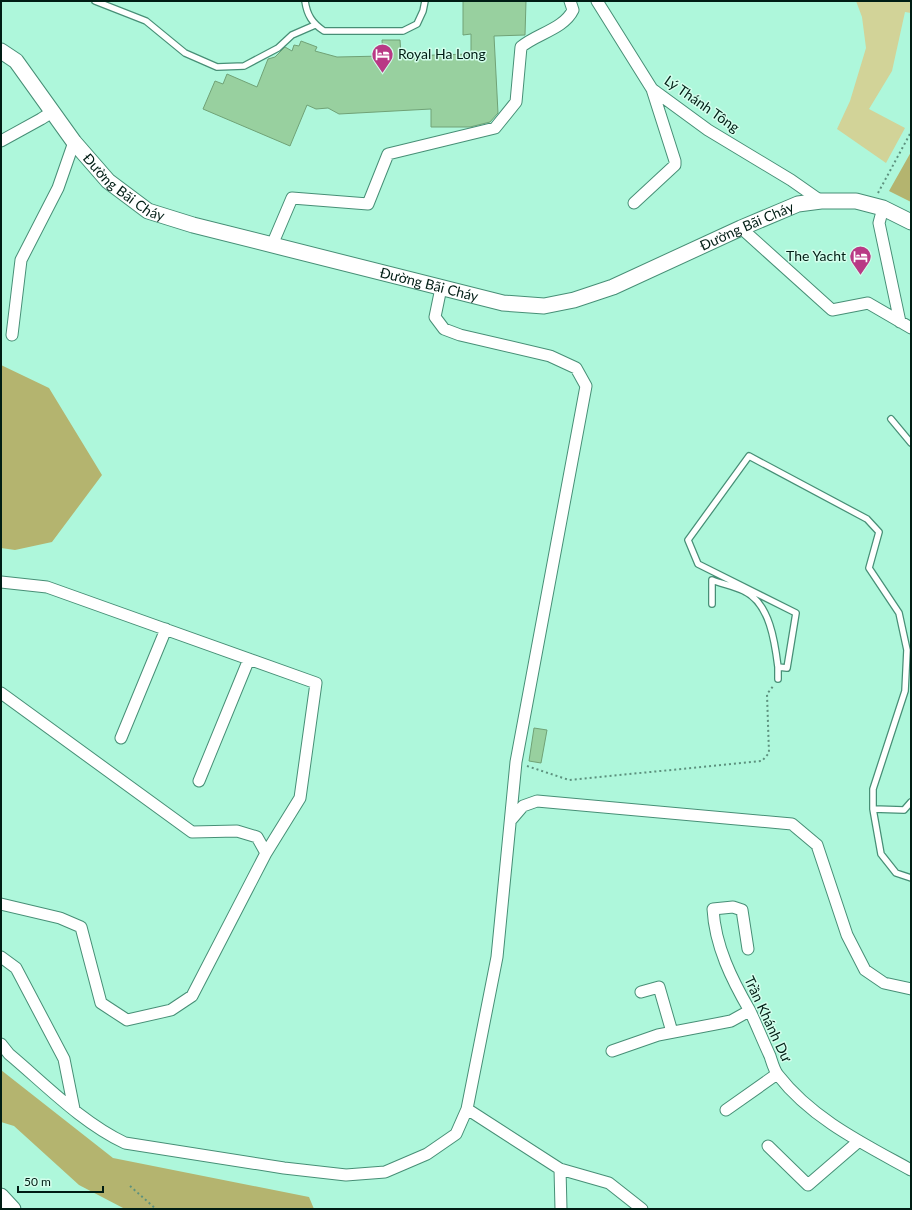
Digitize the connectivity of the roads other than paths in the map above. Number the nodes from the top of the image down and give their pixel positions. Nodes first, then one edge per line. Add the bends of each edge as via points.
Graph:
1 (95, 1) edge
2 (305, 1) edge
3 (425, 1) edge
4 (570, 1) edge
5 (597, 1) edge
6 (314, 25) junction
7 (1, 51) edge
8 (652, 90) junction
9 (52, 112) junction
10 (1, 141) edge
11 (74, 142) junction
12 (821, 201) junction
13 (634, 203) dead end
14 (878, 207) junction
15 (911, 222) edge
16 (741, 228) junction
17 (272, 245) junction
18 (441, 288) junction
19 (900, 322) junction
20 (911, 328) edge
21 (12, 334) dead end
22 (891, 419) dead end
23 (911, 443) edge
24 (708, 569) junction
25 (712, 580) junction
26 (1, 582) edge
27 (712, 604) dead end
28 (166, 629) junction
29 (249, 659) junction
30 (778, 667) junction
31 (778, 680) road end
32 (1, 693) edge
33 (121, 738) dead end
34 (199, 781) dead end
35 (911, 802) edge
36 (873, 809) junction
37 (511, 820) junction
38 (266, 853) junction
39 (911, 878) edge
40 (1, 904) edge
41 (748, 949) dead end
42 (1, 957) edge
43 (911, 989) edge
44 (641, 992) dead end
45 (749, 1011) junction
46 (672, 1032) junction
47 (1, 1044) edge
48 (612, 1050) dead end
49 (777, 1074) junction
50 (74, 1109) junction
51 (467, 1109) junction
52 (726, 1110) dead end
53 (860, 1141) junction
54 (768, 1146) dead end
55 (560, 1169) junction
56 (911, 1170) edge
57 (1, 1196) edge
58 (13, 1209) edge
59 (561, 1209) edge
60 (642, 1209) edge

1 - 6 lane via 146,21 185,52 217,67 244,66 278,48 292,35
2 - 6 lane via 307,13
3 - 6 lane via 417,24 403,31 324,31
4 - 17 street via 573,10 564,21 521,47 516,102 494,128 388,154 368,204 292,198
5 - 8 street, Lý Thánh Tông
7 - 9 main road, Đường Bãi Cháy via 16,61
8 - 12 street, Lý Thánh Tông via 708,130
8 - 13 street via 675,165
9 - 10 street
9 - 11 main road, Đường Bãi Cháy
11 - 17 main road, Đường Bãi Cháy via 108,181 148,211
11 - 21 street via 58,188 20,260
12 - 14 main road, Đường Bãi Cháy via 856,201
12 - 16 main road, Đường Bãi Cháy via 798,204
14 - 15 main road, Đường Bãi Cháy
14 - 19 street via 879,223
16 - 18 main road, Đường Bãi Cháy via 613,287 552,305 503,303
16 - 19 street via 832,310 868,303
17 - 18 main road, Đường Bãi Cháy
18 - 37 street via 435,317 444,329 550,356 576,368 586,386 516,762
19 - 20 street
22 - 23 lane
24 - 25 lane
24 - 30 lane via 796,613 786,668
24 - 36 lane via 698,564 688,540 749,456 867,519 878,532 869,568 899,613 907,650 905,691 873,788
25 - 27 lane
25 - 30 lane via 745,591 757,600 774,634
26 - 28 street via 47,587
28 - 29 street
28 - 33 street
29 - 34 street
29 - 38 street via 316,683 300,798
30 - 31 lane
32 - 38 street via 192,832 237,831 257,837
35 - 36 lane via 904,810
36 - 39 lane via 881,854 896,873
37 - 43 street via 523,806 537,801 792,824 817,845 847,935 865,970 884,983
37 - 51 street via 497,956
38 - 40 street via 192,996 171,1010 126,1020 102,1003 81,927 60,918
41 - 45 street, Trần Khánh Dư via 742,910 733,907 713,909 723,956
42 - 50 street via 16,968 64,1059
44 - 46 street via 659,987
45 - 46 street via 731,1021
45 - 49 street, Trần Khánh Dư
46 - 48 street
47 - 50 street via 9,1054
49 - 52 street
49 - 53 street, Trần Khánh Dư via 808,1107
50 - 51 street via 104,1133 125,1143 346,1175 385,1172 427,1154 456,1134
51 - 55 street
53 - 54 street via 808,1185
53 - 56 street, Trần Khánh Dư
55 - 59 street
55 - 60 street via 609,1183
57 - 58 main road

